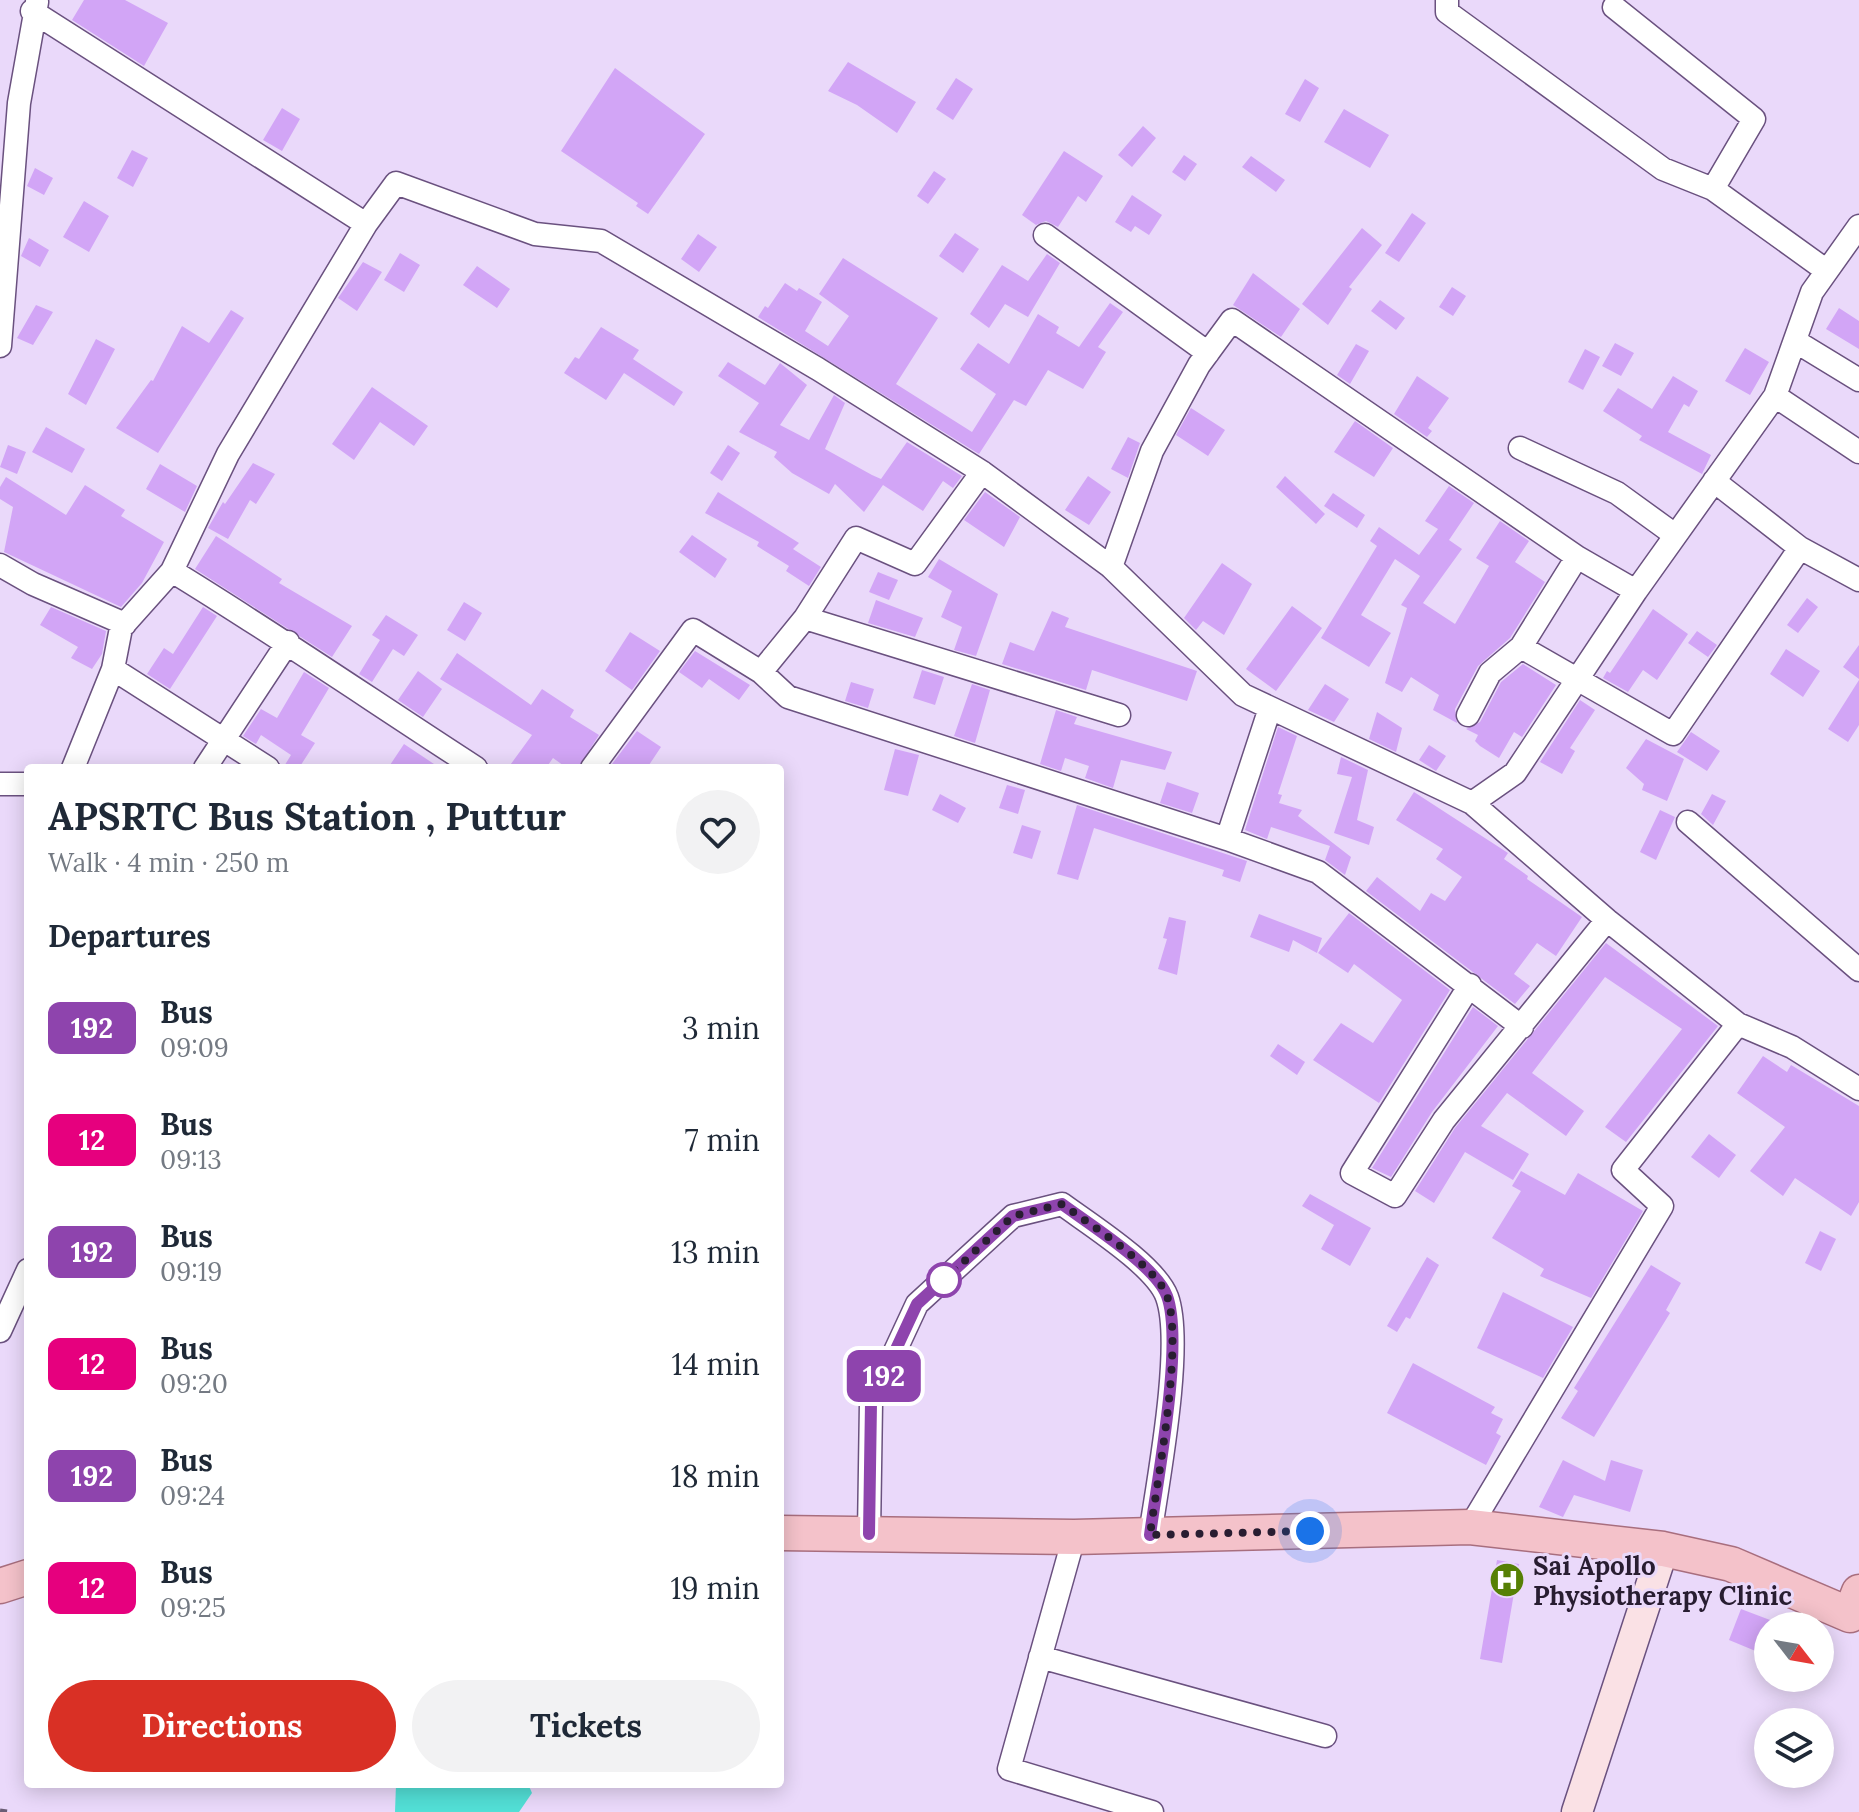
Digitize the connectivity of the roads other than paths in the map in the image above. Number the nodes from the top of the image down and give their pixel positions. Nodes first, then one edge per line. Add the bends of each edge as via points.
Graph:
1 (1447, 0) edge
2 (35, 6) edge
3 (1614, 7) dead end
4 (1713, 189) junction
5 (366, 224) junction
6 (1859, 226) edge
7 (1045, 235) dead end
8 (1827, 271) junction
9 (1795, 341) junction
10 (0, 346) edge
11 (1208, 353) junction
12 (1859, 380) edge
13 (1775, 396) junction
14 (1520, 448) dead end
15 (1859, 452) edge
16 (982, 472) junction
17 (1714, 481) junction
18 (1675, 535) junction
19 (1800, 548) junction
20 (1577, 557) junction
21 (0, 565) edge
22 (1111, 567) junction
23 (172, 571) junction
24 (1859, 580) edge
25 (1636, 591) junction
26 (805, 618) junction
27 (125, 624) junction
28 (288, 642) junction
29 (1521, 647) junction
30 (113, 669) junction
31 (761, 672) junction
32 (1577, 681) junction
33 (1270, 708) junction
34 (1119, 715) dead end
35 (1468, 715) dead end
36 (225, 738) junction
37 (75, 764) edge
38 (208, 764) edge
39 (262, 764) edge
40 (470, 764) edge
41 (595, 764) edge
42 (0, 784) edge
43 (24, 784) edge
44 (1472, 803) junction
45 (1688, 822) dead end
46 (1227, 839) junction
47 (1607, 920) junction
48 (1859, 970) edge
49 (1470, 985) junction
50 (1738, 1024) junction
51 (1522, 1027) junction
52 (1859, 1089) edge
53 (24, 1279) edge
54 (0, 1331) edge
55 (1470, 1527) junction
56 (784, 1533) edge
57 (869, 1534) junction
58 (1150, 1535) junction
59 (1074, 1537) junction
60 (1663, 1549) junction
61 (24, 1563) edge
62 (0, 1570) edge
63 (24, 1578) edge
64 (0, 1586) edge
65 (1856, 1609) edge
66 (1040, 1657) junction
67 (1325, 1736) dead end
68 (1152, 1812) edge
69 (1577, 1812) edge

1 - 4 street via 1447,12 1663,169
2 - 5 street
2 - 10 street via 19,103
3 - 4 street via 1754,119
4 - 8 street
5 - 16 street via 396,183 535,234 601,241
5 - 23 street via 228,454
6 - 8 street
7 - 11 street
8 - 9 street via 1812,292
9 - 12 street
9 - 13 street
11 - 20 street via 1232,320
11 - 22 street via 1152,451
13 - 15 street
13 - 17 street
14 - 18 street via 1617,493
16 - 22 street
16 - 26 street via 915,564 856,538
17 - 18 street
17 - 19 street
18 - 25 street
19 - 24 street
19 - 32 street via 1673,734
20 - 25 street
20 - 29 street
21 - 27 street
22 - 33 street via 1243,695
23 - 27 street
23 - 28 street
25 - 32 street
26 - 31 street
26 - 34 street
27 - 30 street
28 - 36 street
28 - 40 street
29 - 32 street
29 - 35 street via 1490,673
30 - 36 street
30 - 37 street
31 - 41 street via 693,630
31 - 46 street via 788,697
32 - 44 street via 1515,773
33 - 44 street
33 - 46 street
36 - 38 street
36 - 39 street
42 - 43 street
44 - 47 street
45 - 48 street
46 - 49 street via 1318,872
47 - 50 street
47 - 51 street
49 - 51 street
49 - 51 street via 1352,1173 1395,1196 1444,1120
50 - 52 street via 1792,1047
50 - 55 street via 1623,1170 1662,1206
53 - 54 street
55 - 58 main road
55 - 60 main road
56 - 57 main road
57 - 58 street via 871,1403 917,1304 1013,1216 1062,1204 1141,1263 1167,1296 1169,1398
57 - 59 main road
58 - 59 main road
59 - 66 street
60 - 65 main road via 1731,1564
60 - 69 main road
61 - 62 main road
63 - 64 main road
66 - 67 street
66 - 68 street via 1009,1769

